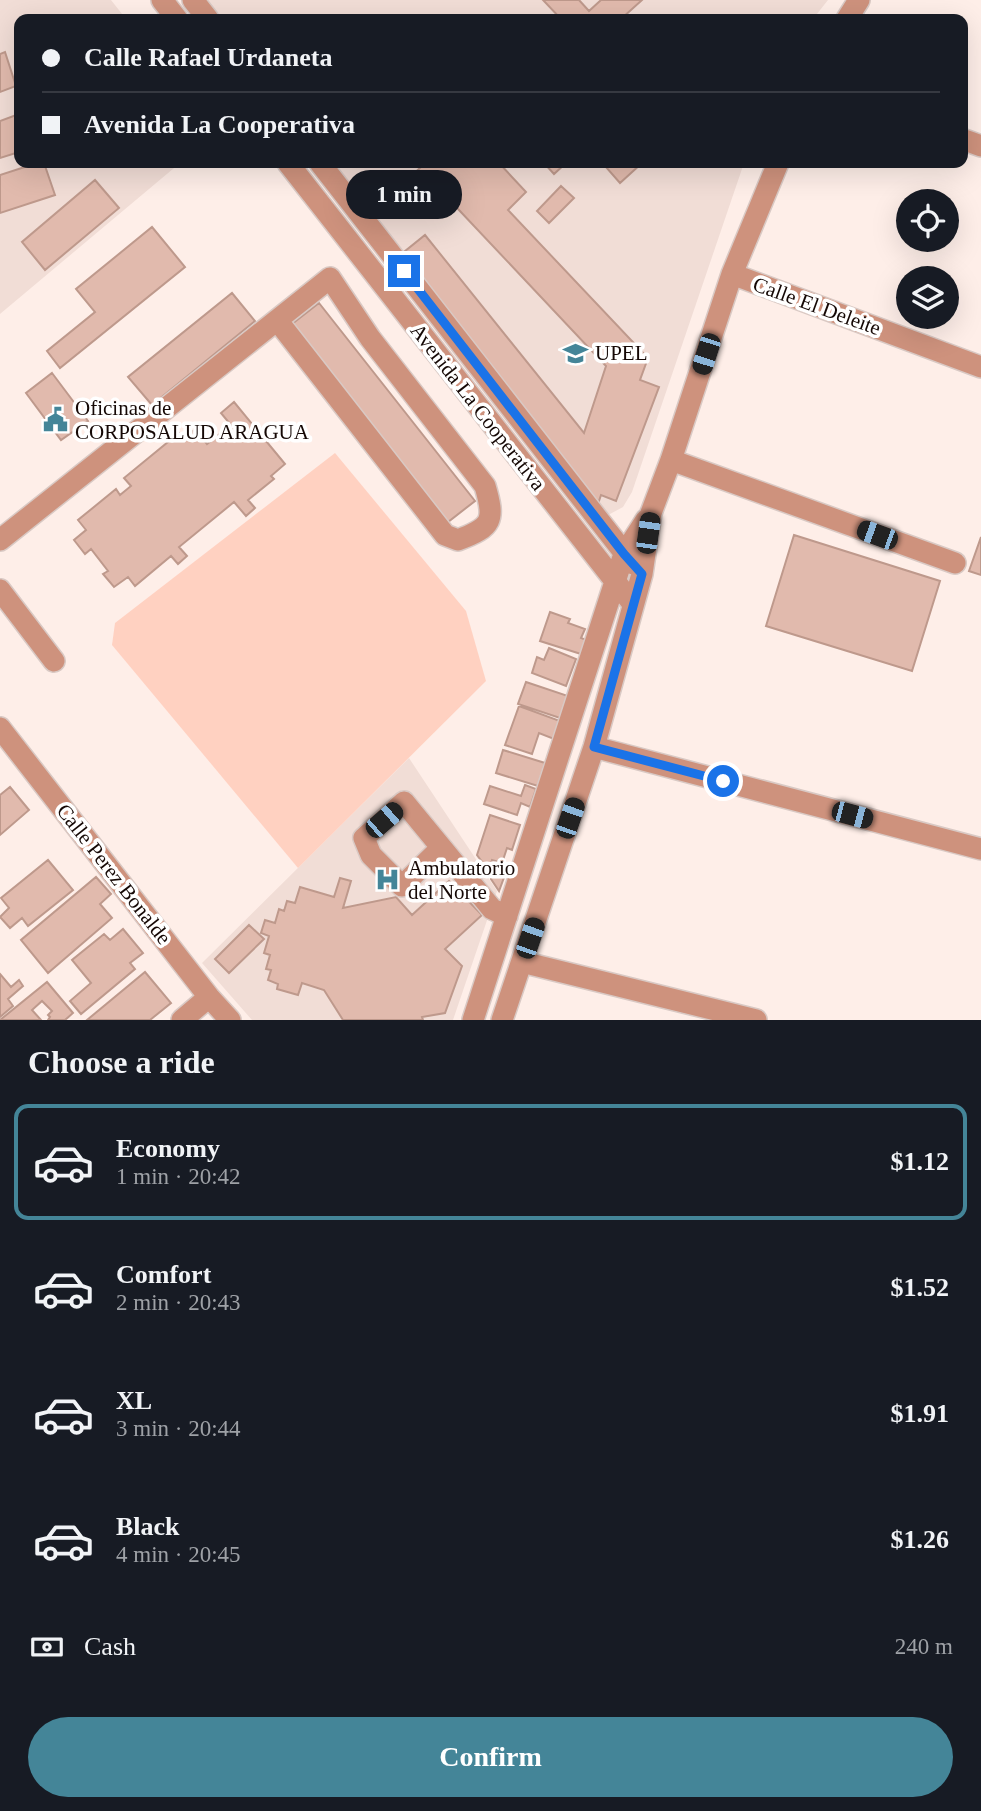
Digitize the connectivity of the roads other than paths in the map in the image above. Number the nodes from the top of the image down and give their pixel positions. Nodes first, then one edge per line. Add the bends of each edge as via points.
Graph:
1 (162, 0) edge
2 (193, 0) edge
3 (173, 14) edge
4 (204, 14) edge
5 (292, 168) edge
6 (324, 168) edge
7 (776, 168) edge
8 (732, 274) junction
9 (277, 320) junction
10 (981, 367) edge
11 (671, 460) junction
12 (651, 513) junction
13 (0, 540) edge
14 (624, 554) junction
15 (955, 563) dead end
16 (642, 574) junction
17 (616, 585) junction
18 (0, 590) edge
19 (633, 604) junction
20 (54, 661) dead end
21 (0, 728) edge
22 (594, 747) junction
23 (441, 848) dead end
24 (981, 849) edge
25 (507, 916) junction
26 (522, 962) junction
27 (209, 997) junction
28 (182, 1020) edge
29 (230, 1020) edge
30 (472, 1020) edge
31 (502, 1020) edge
32 (756, 1020) edge

1 - 3 street
2 - 4 street
5 - 17 street, Avenida La Cooperativa
6 - 14 street, Avenida La Cooperativa
7 - 8 street
8 - 10 street, Calle El Deleite
8 - 11 street
9 - 9 street via 330,278 370,338 485,486 492,509 489,522 476,534 458,540 444,535
9 - 13 street
11 - 12 street
11 - 15 street
12 - 14 street
12 - 16 street
14 - 16 street, Avenida La Cooperativa
14 - 17 street
16 - 19 street
17 - 19 street, Avenida La Cooperativa
17 - 25 street
18 - 20 street
19 - 22 street
21 - 27 street, Calle Perez Bonalde
22 - 24 street
22 - 26 street
23 - 25 street via 492,909
25 - 30 street
26 - 31 street
26 - 32 street
27 - 28 street
27 - 29 street, Calle Perez Bonalde

